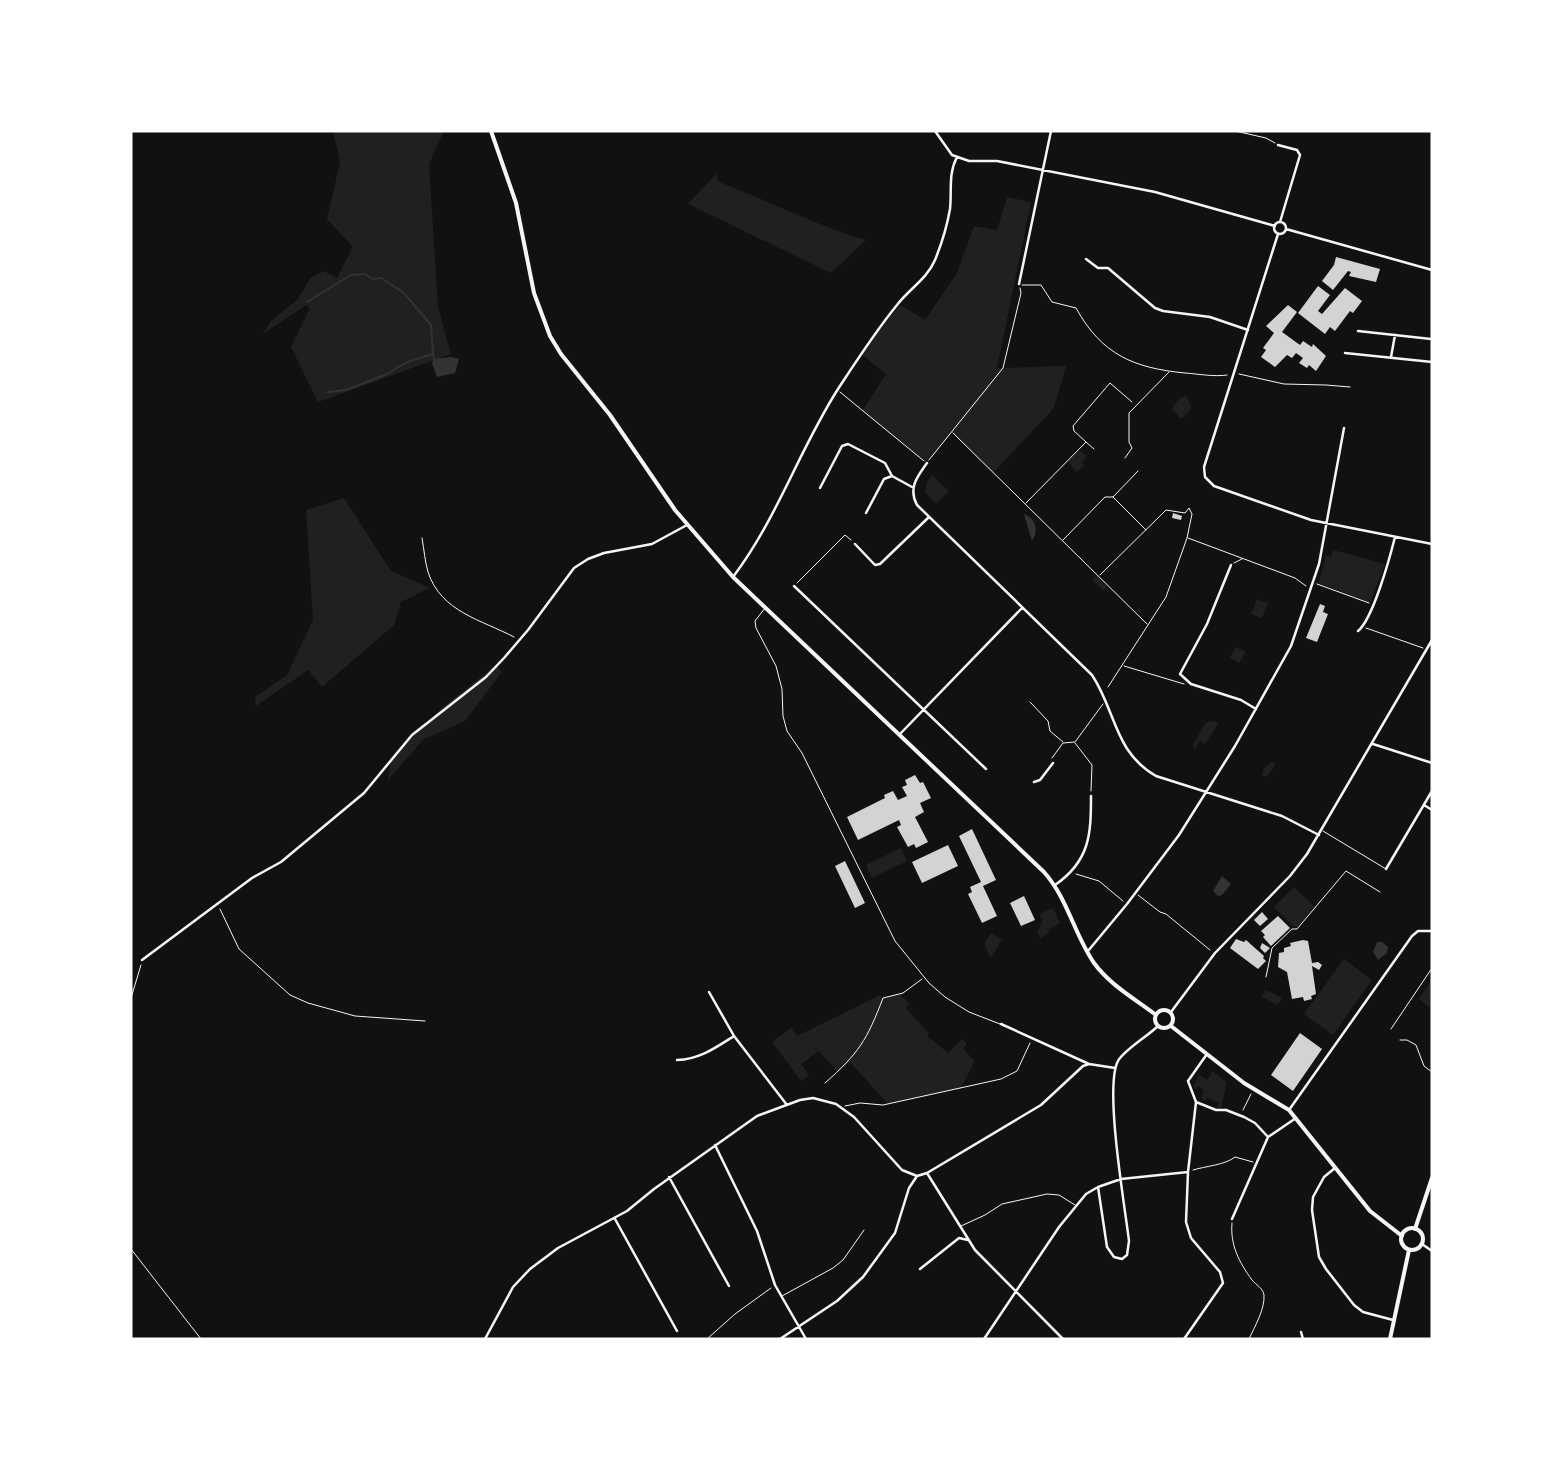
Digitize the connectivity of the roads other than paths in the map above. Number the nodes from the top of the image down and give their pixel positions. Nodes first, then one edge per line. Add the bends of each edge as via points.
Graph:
1 (491, 131) edge
2 (935, 131) edge
3 (1051, 131) edge
4 (1278, 145) road end
5 (957, 157) junction
6 (1043, 169) junction
7 (1280, 222) junction
8 (1275, 226) junction
9 (1286, 229) junction
10 (1278, 234) junction
11 (1086, 259) dead end
12 (1432, 270) edge
13 (1019, 284) road end
14 (1248, 330) junction
15 (1358, 331) dead end
16 (1395, 335) junction
17 (1431, 339) edge
18 (1345, 353) dead end
19 (1391, 357) junction
20 (1432, 362) edge
21 (1344, 428) dead end
22 (927, 463) road end
23 (892, 476) junction
24 (912, 487) junction
25 (820, 488) dead end
26 (866, 512) dead end
27 (929, 517) junction
28 (1326, 523) junction
29 (687, 525) junction
30 (1395, 536) junction
31 (855, 544) road end
32 (1432, 544) edge
33 (1231, 565) road end
34 (733, 577) junction
35 (794, 586) road end
36 (765, 608) junction
37 (1022, 608) junction
38 (1358, 631) dead end
39 (1432, 640) edge
40 (924, 709) junction
41 (1256, 709) junction
42 (900, 735) junction
43 (1373, 744) junction
44 (1053, 763) dead end
45 (1432, 763) edge
46 (986, 769) dead end
47 (1034, 782) dead end
48 (1432, 791) edge
49 (1205, 793) junction
50 (1091, 796) road end
51 (1424, 805) junction
52 (1432, 810) edge
53 (1322, 830) junction
54 (1319, 835) junction
55 (1386, 869) joint
56 (1055, 885) junction
57 (1432, 931) edge
58 (1088, 951) junction
59 (142, 960) road end
60 (709, 992) dead end
61 (1171, 1012) junction
62 (1156, 1015) junction
63 (1000, 1024) joint
64 (1158, 1026) junction
65 (1171, 1026) junction
66 (734, 1036) junction
67 (1207, 1054) junction
68 (677, 1060) dead end
69 (1089, 1064) junction
70 (1115, 1068) junction
71 (1196, 1102) junction
72 (787, 1104) junction
73 (1289, 1110) junction
74 (1296, 1118) junction
75 (1268, 1136) junction
76 (715, 1145) junction
77 (1335, 1168) junction
78 (1188, 1172) junction
79 (927, 1173) junction
80 (917, 1176) junction
81 (669, 1177) junction
82 (1432, 1178) edge
83 (1120, 1179) junction
84 (1098, 1187) junction
85 (1075, 1205) junction
86 (615, 1219) junction
87 (1232, 1219) road end
88 (961, 1226) junction
89 (1415, 1229) junction
90 (864, 1230) dead end
91 (1402, 1236) junction
92 (968, 1240) junction
93 (1422, 1244) junction
94 (1409, 1250) junction
95 (1432, 1251) edge
96 (920, 1270) dead end
97 (729, 1286) dead end
98 (1015, 1292) junction
99 (782, 1296) junction
100 (1395, 1320) junction
101 (800, 1325) junction
102 (677, 1331) dead end
103 (1301, 1332) dead end
104 (485, 1339) edge
105 (780, 1339) edge
106 (806, 1339) edge
107 (984, 1339) edge
108 (1063, 1339) edge
109 (1184, 1339) edge
110 (1303, 1339) edge
111 (1390, 1339) edge

1 - 29 street via 516,203 534,292 550,336
2 - 5 street
3 - 6 street
4 - 7 street via 1296,150 1300,155
5 - 6 street
5 - 34 street via 952,166 946,231 935,262 886,319 838,390 816,426 772,519
6 - 8 street via 1155,192
6 - 13 street
7 - 8 street
7 - 9 street
8 - 10 street
9 - 10 street
9 - 12 street
10 - 14 street
11 - 14 street via 1098,268 1108,268 1155,308 1210,318
14 - 28 street via 1204,467 1205,476 1214,486
15 - 16 street
16 - 17 street
16 - 19 street
18 - 19 street
19 - 20 street
21 - 28 street
22 - 24 street
23 - 24 street
23 - 25 street via 886,463 848,444 842,446
23 - 26 street via 884,479
24 - 27 street via 917,505
27 - 31 street via 880,564 875,565
27 - 37 street
28 - 30 street
28 - 41 street via 1314,583 1291,646
29 - 34 street
29 - 59 street via 652,544 612,550 582,562 570,572 520,640 486,676 406,740 370,787 355,801 281,862 252,878
30 - 32 street
30 - 38 street via 1372,605 1363,627
33 - 41 street via 1207,624 1181,670 1183,679 1191,684 1241,700
34 - 36 street
35 - 40 street
36 - 42 street
36 - 63 lane via 755,621 756,628 776,666 787,731 802,753 894,942 924,978 951,1002
37 - 40 street
37 - 49 street via 1092,675 1108,703 1123,745 1138,764 1156,776
39 - 43 street
40 - 42 street
40 - 46 street
41 - 49 street
42 - 56 street
43 - 45 street
43 - 53 street
44 - 47 street via 1040,780
48 - 51 street
49 - 54 street via 1282,816
49 - 58 street via 1179,835
50 - 56 street via 1089,843 1070,872
51 - 52 street
51 - 55 street
53 - 54 street
53 - 55 lane
54 - 61 street via 1290,876 1215,953
56 - 58 street
57 - 73 street via 1412,936
58 - 62 street via 1095,964 1114,983
60 - 66 street
61 - 62 street via 1164,1010
61 - 65 street via 1174,1020
62 - 64 street
63 - 69 street
64 - 65 street
64 - 70 street via 1120,1058
65 - 67 street
66 - 68 street via 708,1053
66 - 72 street
67 - 71 street via 1188,1082
67 - 73 street
69 - 70 street
69 - 79 street via 1041,1105
70 - 83 street via 1113,1106
71 - 75 street via 1240,1115 1255,1123
71 - 78 street
72 - 76 street via 757,1116
72 - 80 street via 814,1098 836,1104 902,1170
73 - 74 street
74 - 75 street
74 - 77 street
75 - 87 street
76 - 81 street
76 - 99 street via 753,1222 775,1285
77 - 91 street via 1370,1211
77 - 100 street via 1324,1177 1313,1197 1319,1257 1354,1305 1363,1312
78 - 83 street
78 - 109 street via 1186,1222 1189,1233 1220,1272 1223,1283
79 - 80 street
79 - 88 street
80 - 101 street via 909,1188 895,1233 863,1278
81 - 86 street
81 - 97 street
82 - 89 street
83 - 84 street
83 - 84 street via 1129,1241 1127,1255 1122,1258 1114,1257 1107,1247
84 - 85 street
85 - 88 lane via 1059,1195 1047,1194 1002,1204 985,1216
85 - 98 street
86 - 102 street
86 - 104 street via 558,1248 530,1268 513,1286
88 - 92 street
89 - 91 street via 1407,1230
89 - 93 street via 1421,1234
90 - 99 lane via 843,1260
91 - 94 street via 1402,1244
92 - 96 street via 960,1238
92 - 98 street
93 - 94 street
93 - 95 street
94 - 100 street
98 - 107 street
98 - 108 street
99 - 101 street
100 - 111 street
101 - 105 street
101 - 106 street
103 - 110 street

